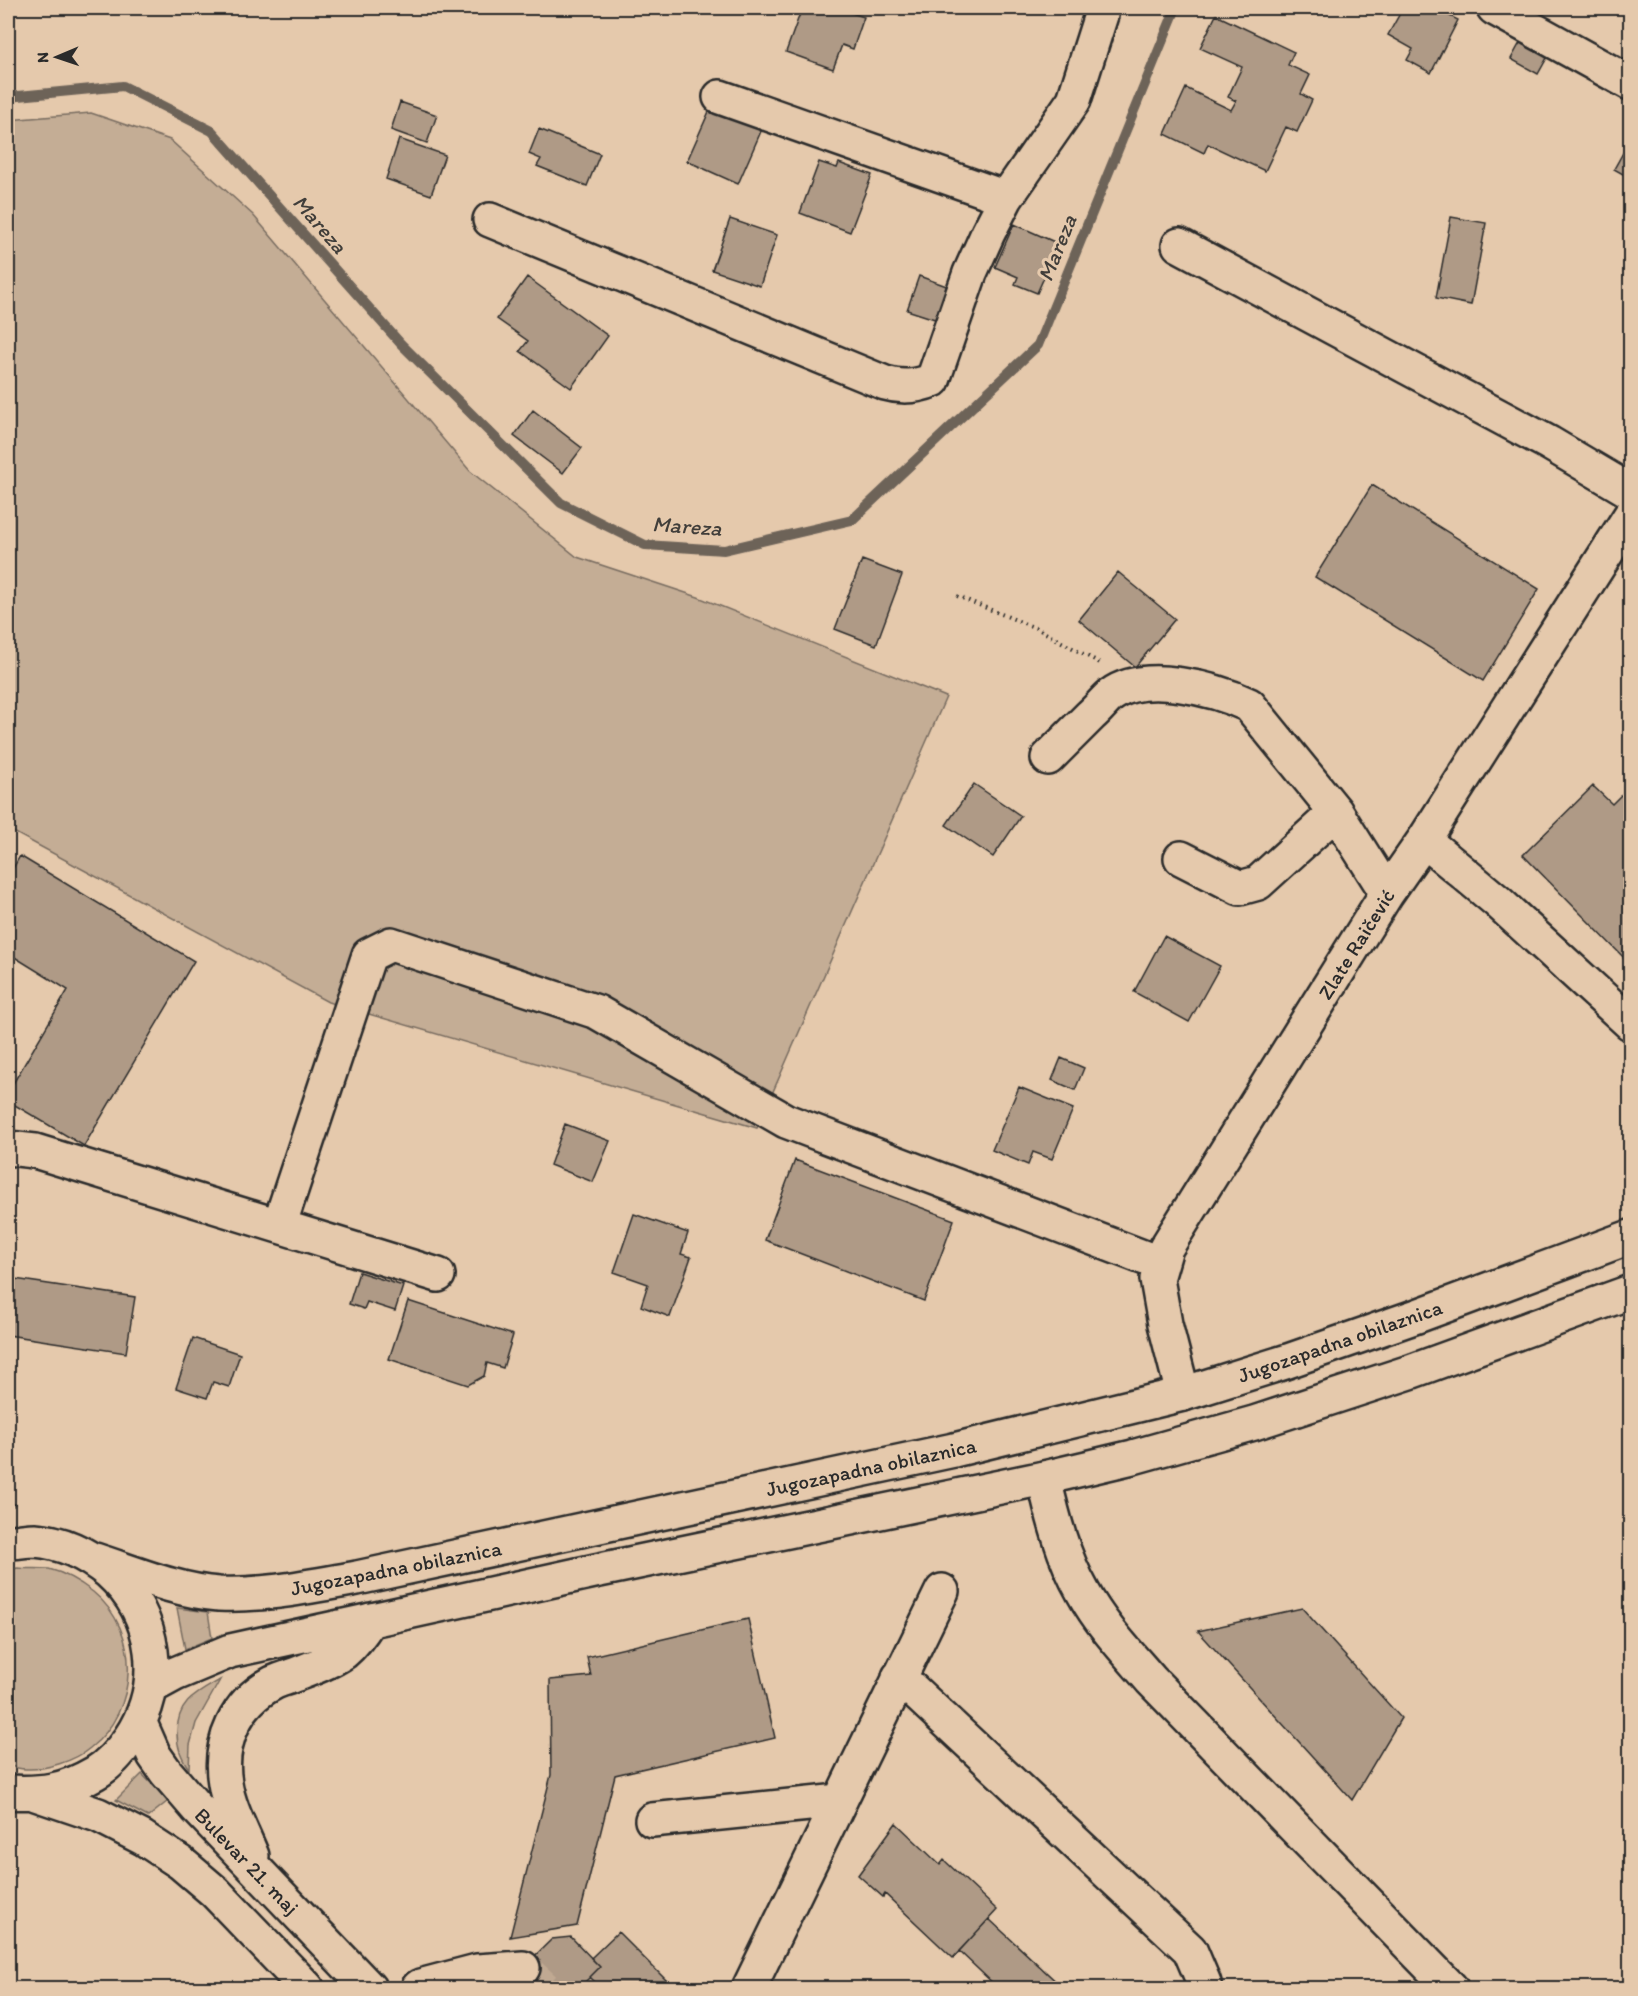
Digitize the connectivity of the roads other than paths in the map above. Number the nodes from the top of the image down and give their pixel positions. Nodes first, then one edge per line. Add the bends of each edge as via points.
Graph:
1 (1102, 8) edge
2 (1494, 8) edge
3 (1630, 83) edge
4 (720, 97) dead end
5 (1006, 198) junction
6 (490, 220) dead end
7 (1179, 244) dead end
8 (1630, 491) edge
9 (1630, 516) edge
10 (1048, 758) dead end
11 (1336, 812) junction
12 (1424, 840) junction
13 (1181, 858) dead end
14 (1387, 893) junction
15 (1630, 1023) edge
16 (8, 1148) edge
17 (279, 1226) junction
18 (1630, 1237) edge
19 (1161, 1264) junction
20 (438, 1275) dead end
21 (1630, 1292) edge
22 (1183, 1394) junction
23 (1044, 1478) junction
24 (16, 1538) edge
25 (95, 1560) junction
26 (942, 1591) dead end
27 (370, 1620) junction
28 (899, 1677) junction
29 (151, 1687) junction
30 (140, 1723) junction
31 (22, 1793) edge
32 (839, 1801) junction
33 (652, 1820) dead end
34 (258, 1872) junction
35 (523, 1968) dead end
36 (308, 1989) edge
37 (369, 1989) edge
38 (418, 1989) edge
39 (748, 1989) edge
40 (1203, 1989) edge
41 (1450, 1989) edge

1 - 5 main road via 1074,100
2 - 3 main road
4 - 5 main road
5 - 6 main road via 970,273 933,380 908,387 885,383
7 - 8 main road via 1549,443
9 - 12 main road, Zlate Raičević
10 - 11 main road via 1112,694 1140,683 1205,688 1249,705
11 - 13 main road via 1258,883 1240,888
11 - 14 main road
12 - 14 main road, Zlate Raičević
12 - 15 main road
14 - 19 main road, Zlate Raičević via 1166,1248
16 - 17 main road via 35,1151
17 - 19 main road via 369,956 391,944 597,1012 786,1122
17 - 20 main road
18 - 22 main road, Jugozapadna obilaznica via 1285,1362
19 - 22 main road, Zlate Raičević via 1157,1279
21 - 23 main road, Jugozapadna obilaznica via 1290,1412
22 - 25 main road, Jugozapadna obilaznica via 943,1453 357,1578 273,1592 193,1590
23 - 27 main road, Jugozapadna obilaznica
23 - 41 main road via 1066,1557 1112,1636
24 - 25 main road via 66,1546
25 - 29 main road via 122,1584 142,1615 152,1650
26 - 28 main road
27 - 29 main road, Jugozapadna obilaznica via 230,1651
27 - 34 main road via 343,1652 272,1683 248,1701 236,1717 225,1747 225,1784
28 - 32 main road
28 - 40 main road via 1190,1950
29 - 30 main road
30 - 31 main road via 122,1750 98,1772 68,1787
30 - 34 main road, Bulevar 21. maj via 166,1772
31 - 36 main road via 98,1815 182,1863
32 - 33 main road
32 - 39 main road
34 - 37 main road, Bulevar 21. maj
35 - 38 main road via 477,1971

